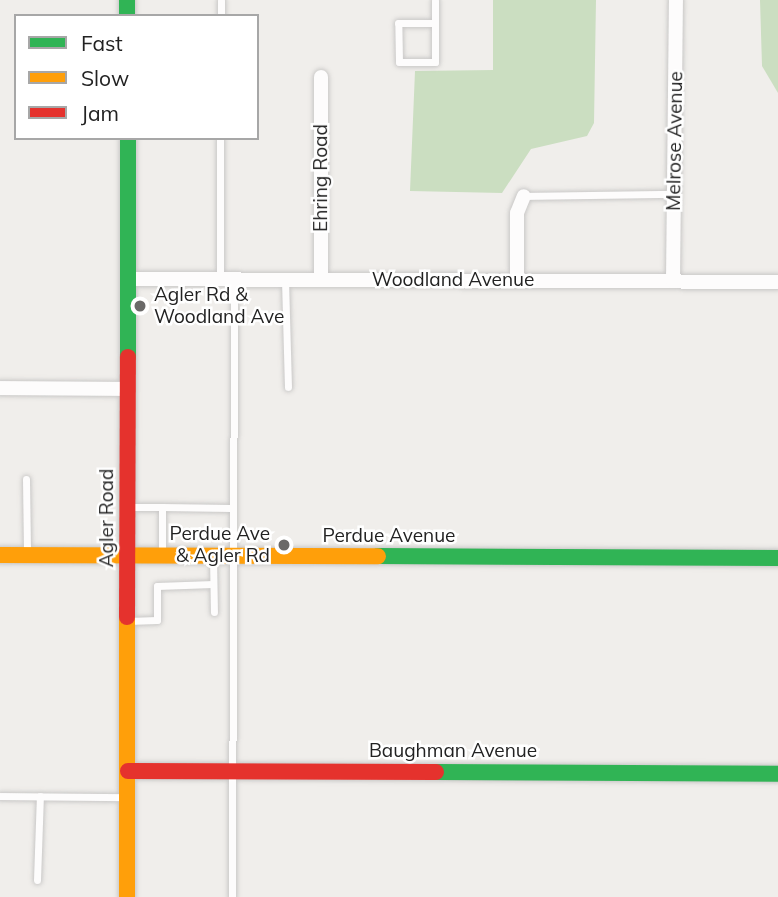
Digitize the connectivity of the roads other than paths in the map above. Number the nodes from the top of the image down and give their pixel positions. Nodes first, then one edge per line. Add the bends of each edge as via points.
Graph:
1 (435, 0) edge
2 (676, 0) edge
3 (435, 23) junction
4 (321, 77) dead end
5 (128, 140) edge
6 (220, 140) edge
7 (674, 194) junction
8 (524, 196) joint
9 (128, 279) junction
10 (227, 279) junction
11 (285, 279) junction
12 (321, 280) junction
13 (517, 281) junction
14 (673, 281) junction
15 (778, 282) edge
16 (288, 387) dead end
17 (0, 388) edge
18 (128, 389) junction
19 (26, 479) dead end
20 (129, 507) junction
21 (162, 507) junction
22 (231, 508) junction
23 (0, 555) edge
24 (27, 555) junction
25 (129, 556) junction
26 (162, 556) junction
27 (212, 556) junction
28 (230, 556) junction
29 (778, 558) edge
30 (213, 584) junction
31 (214, 612) dead end
32 (128, 621) junction
33 (128, 771) junction
34 (230, 771) junction
35 (778, 774) edge
36 (0, 796) edge
37 (40, 796) junction
38 (128, 797) junction
39 (37, 880) dead end
40 (127, 897) edge
41 (232, 897) edge

1 - 3 lane
2 - 7 street, Melrose Avenue
3 - 3 lane via 398,23 399,62 435,62
4 - 12 street, Ehring Road
5 - 9 street, Agler Road
6 - 10 lane
7 - 8 lane
7 - 14 street, Melrose Avenue
8 - 13 street via 517,213
9 - 10 street, Woodland Avenue
9 - 18 street, Agler Road
10 - 11 street, Woodland Avenue
10 - 22 lane
11 - 12 street, Woodland Avenue
11 - 16 lane
12 - 13 street, Woodland Avenue
13 - 14 street, Woodland Avenue
14 - 15 street, Woodland Avenue
17 - 18 street
18 - 20 street, Agler Road
19 - 24 lane
20 - 21 lane
20 - 25 street, Agler Road
21 - 22 lane
21 - 26 lane
22 - 28 lane
23 - 24 street, Perdue Avenue
24 - 25 street, Perdue Avenue
25 - 26 street, Perdue Avenue
25 - 32 street, Agler Road
26 - 27 street, Perdue Avenue
27 - 28 street, Perdue Avenue
27 - 30 lane
28 - 29 street, Perdue Avenue
28 - 34 lane
30 - 31 lane
30 - 32 lane via 157,586 157,620
32 - 33 street, Agler Road
33 - 34 street, Baughman Avenue
33 - 38 street, Agler Road
34 - 35 street, Baughman Avenue
34 - 41 lane
36 - 37 lane
37 - 38 lane
37 - 39 lane
38 - 40 street, Agler Road

